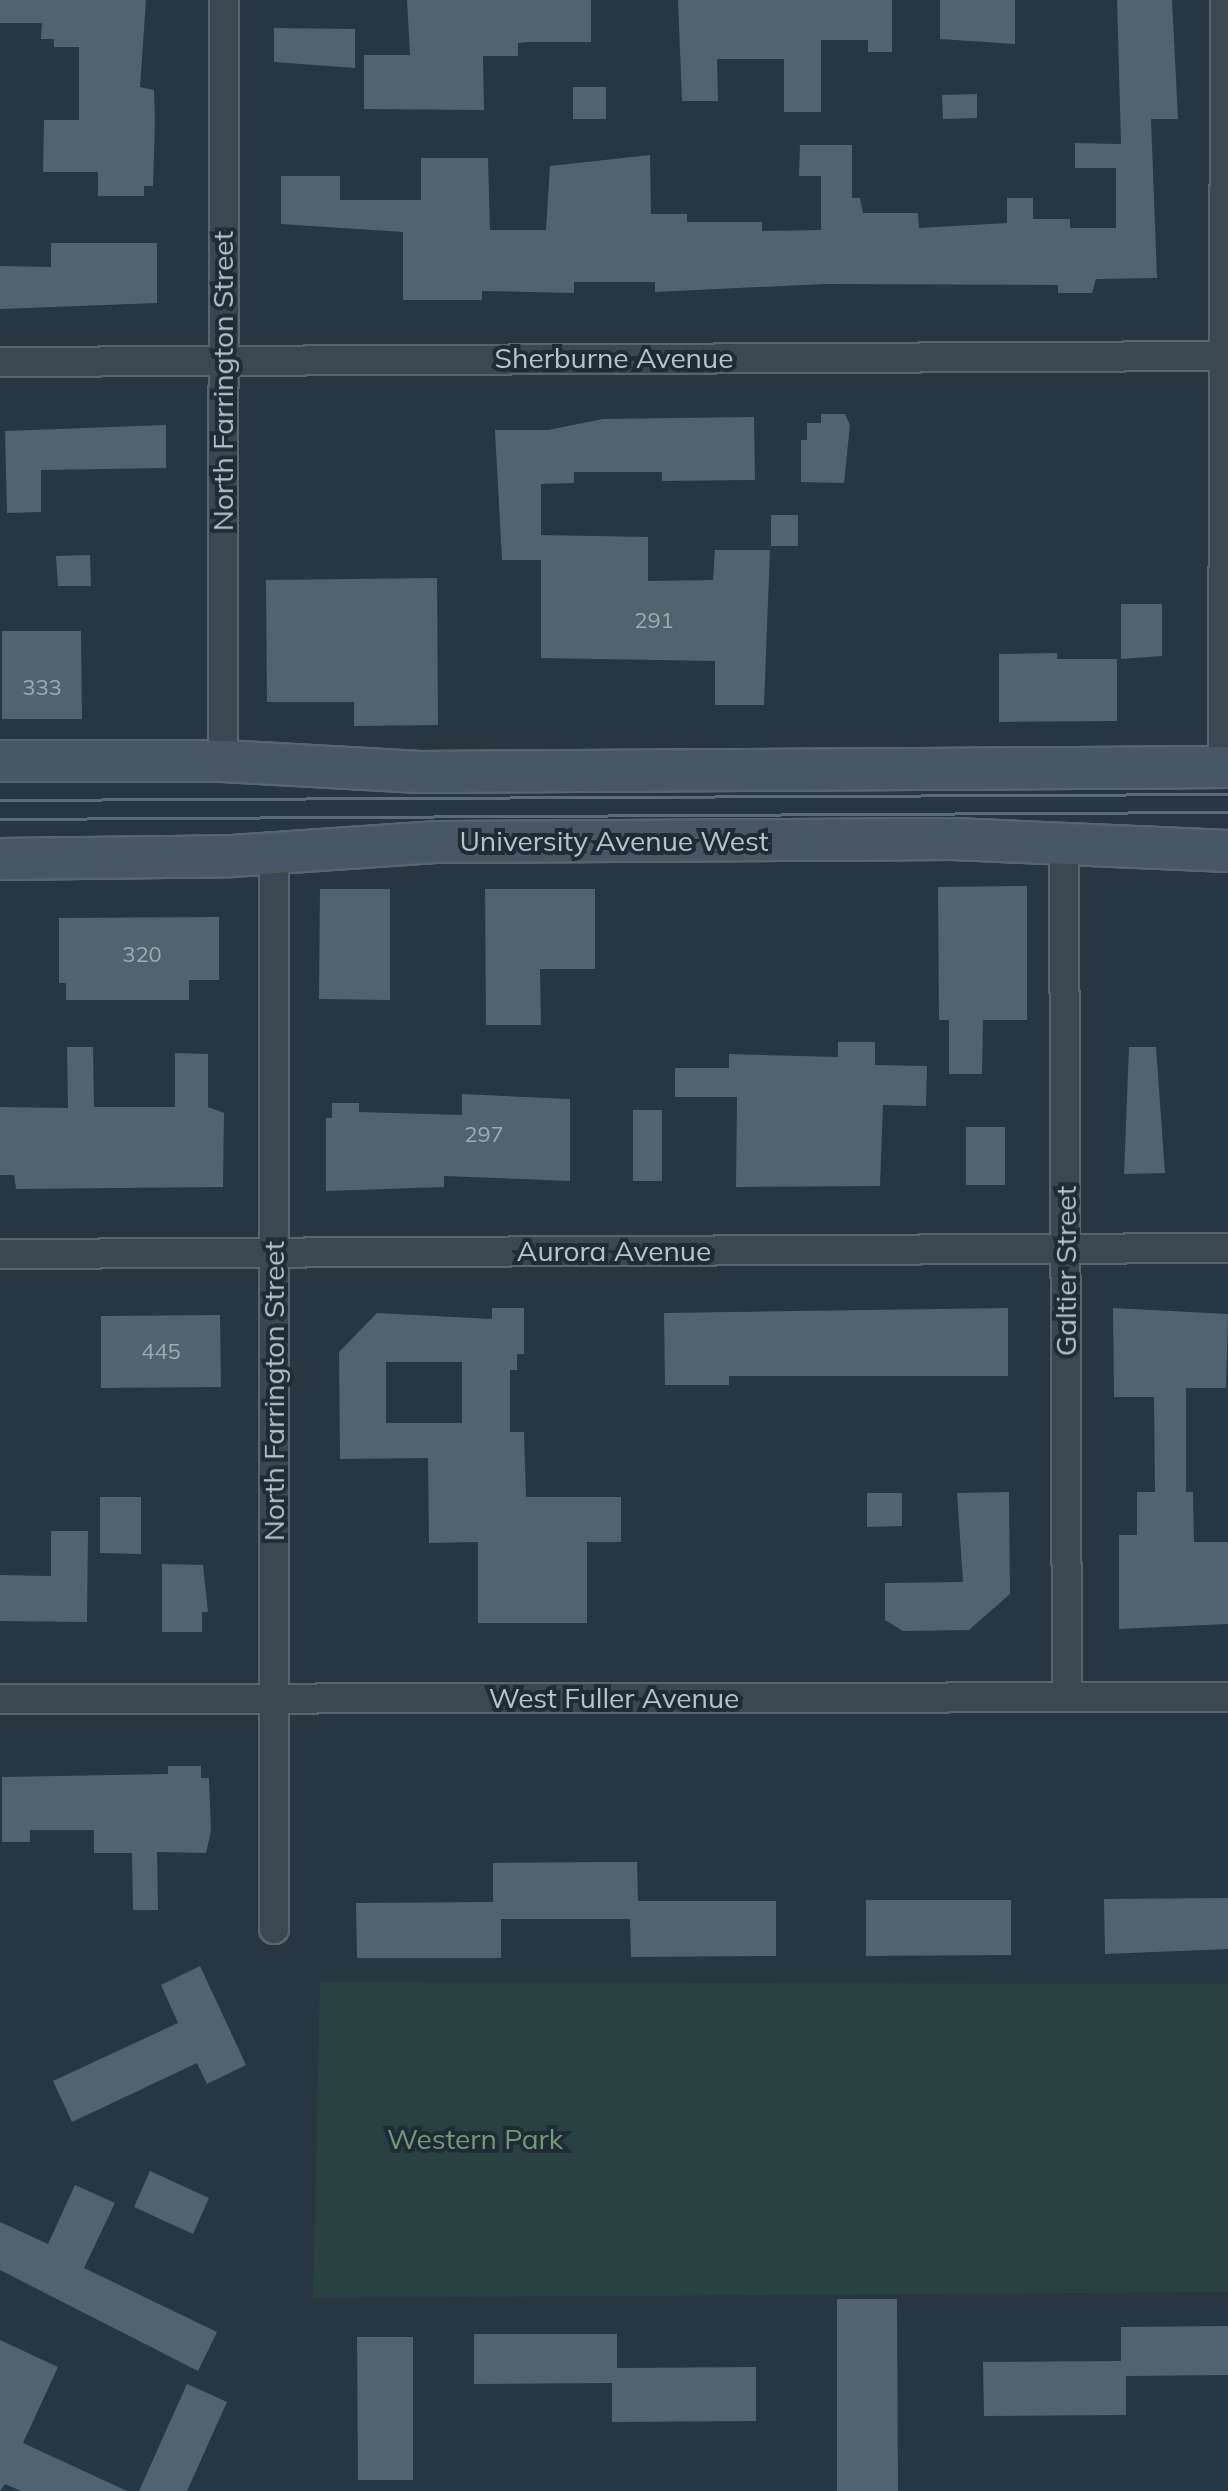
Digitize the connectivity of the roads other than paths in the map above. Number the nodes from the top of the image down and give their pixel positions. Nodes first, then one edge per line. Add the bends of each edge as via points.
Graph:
1 (224, 0) edge
2 (1224, 0) edge
3 (1227, 356) edge
4 (223, 360) junction
5 (0, 362) edge
6 (222, 761) junction
7 (0, 762) edge
8 (1226, 767) edge
9 (1064, 845) junction
10 (1228, 851) edge
11 (274, 853) junction
12 (0, 859) edge
13 (1066, 1248) junction
14 (1228, 1248) edge
15 (274, 1252) junction
16 (0, 1254) edge
17 (1228, 1696) edge
18 (1067, 1697) junction
19 (274, 1698) junction
20 (0, 1699) edge
21 (274, 1930) dead end

1 - 4 street, North Farrington Street
2 - 3 street
3 - 4 street, Sherburne Avenue
3 - 8 street
4 - 5 street, Sherburne Avenue
4 - 6 street, North Farrington Street
6 - 7 main road
6 - 8 main road via 420,772
9 - 10 main road, University Avenue West
9 - 11 main road, University Avenue West via 953,839 439,842
9 - 13 street, Galtier Street
11 - 12 main road, University Avenue West
11 - 15 street, North Farrington Street
13 - 14 street, Aurora Avenue
13 - 15 street, Aurora Avenue
13 - 18 street, Galtier Street
15 - 16 street, Aurora Avenue
15 - 19 street, North Farrington Street
17 - 18 street, West Fuller Avenue
18 - 19 street, West Fuller Avenue
19 - 20 street, West Fuller Avenue
19 - 21 street, North Farrington Street

